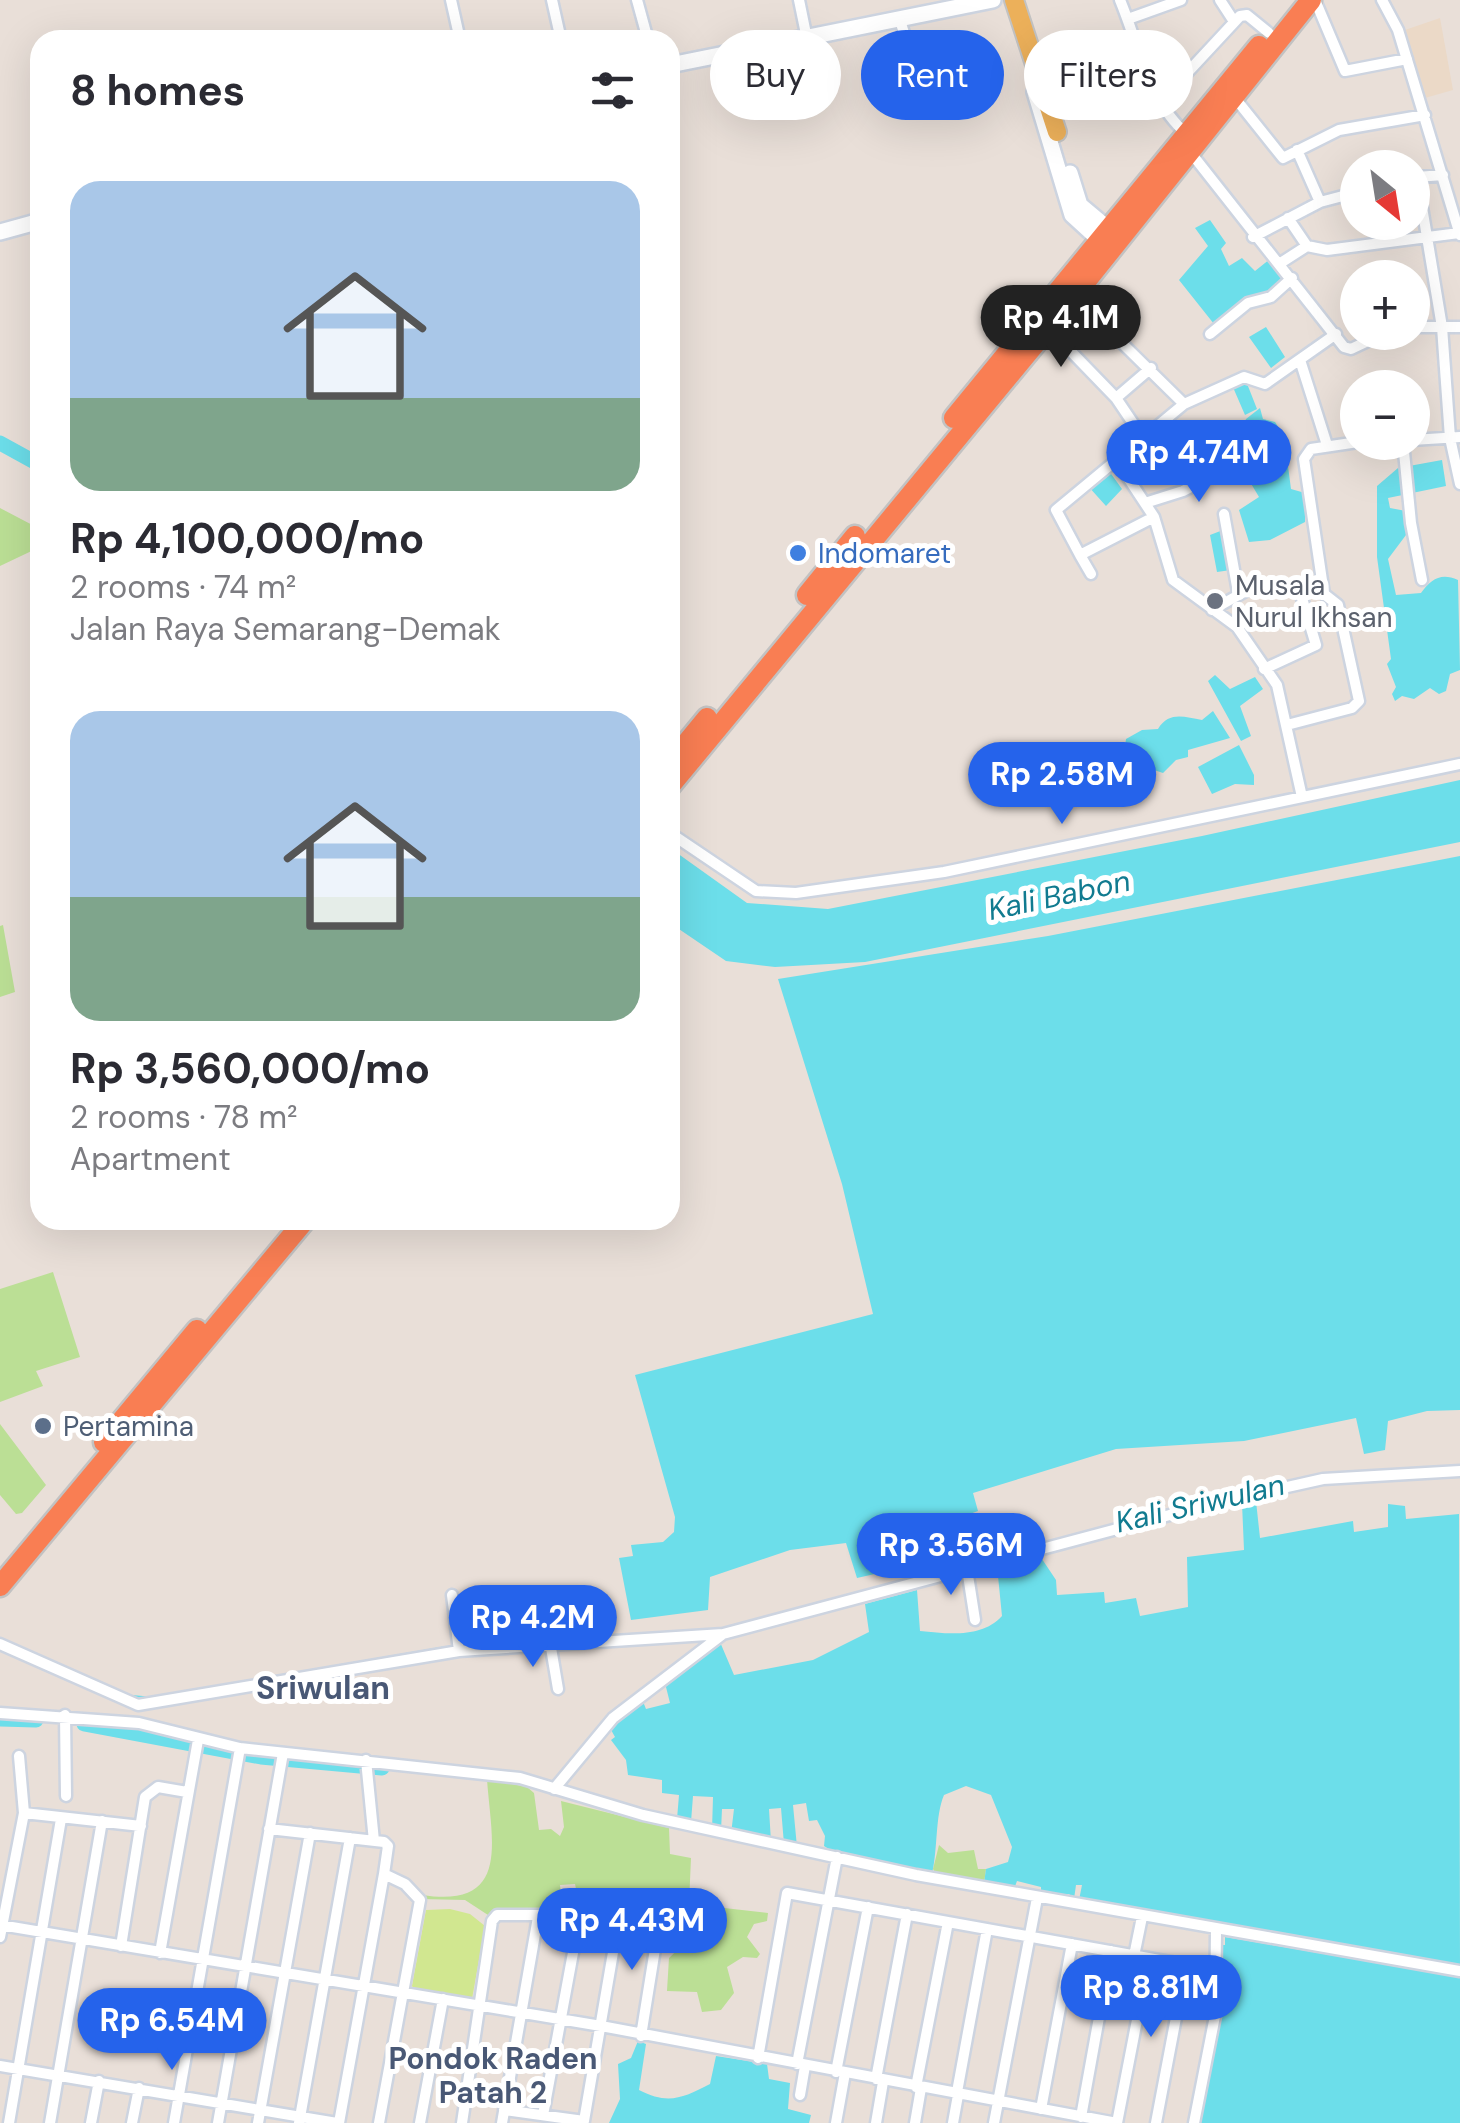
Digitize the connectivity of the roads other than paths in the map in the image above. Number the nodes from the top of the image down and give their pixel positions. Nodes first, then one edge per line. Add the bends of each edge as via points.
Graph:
1 (451, 0) edge
2 (552, 0) edge
3 (637, 0) edge
4 (799, 0) edge
5 (993, 0) edge
6 (1010, 0) edge
7 (1120, 0) edge
8 (1182, 0) edge
9 (1220, 0) edge
10 (1296, 0) edge
11 (1313, 0) edge
12 (1382, 0) edge
13 (899, 17) junction
14 (1128, 19) junction
15 (1233, 20) junction
16 (1257, 23) junction
17 (458, 30) edge
18 (559, 30) edge
19 (645, 30) edge
20 (805, 30) edge
21 (828, 30) edge
22 (903, 30) edge
23 (1133, 30) edge
24 (710, 55) edge
25 (1407, 59) junction
26 (680, 62) edge
27 (1193, 72) edge
28 (1414, 82) junction
29 (1235, 98) junction
30 (1425, 114) junction
31 (1410, 116) junction
32 (1173, 120) edge
33 (1057, 132) joint
34 (1189, 144) junction
35 (1297, 150) junction
36 (1443, 175) junction
37 (1430, 176) edge
38 (1340, 197) edge
39 (1320, 202) junction
40 (1288, 218) junction
41 (30, 224) edge
42 (1095, 228) junction
43 (0, 232) edge
44 (1460, 234) edge
45 (1253, 236) junction
46 (1430, 238) edge
47 (1413, 240) edge
48 (1427, 240) edge
49 (1307, 246) junction
50 (1279, 264) junction
51 (1292, 278) junction
52 (1074, 296) junction
53 (1059, 315) junction
54 (1430, 327) edge
55 (1442, 327) junction
56 (1460, 327) edge
57 (1210, 334) dead end
58 (1336, 334) junction
59 (1340, 338) edge
60 (1300, 360) junction
61 (1151, 368) junction
62 (1116, 398) junction
63 (1184, 404) junction
64 (1143, 438) junction
65 (1455, 438) edge
66 (1430, 439) edge
67 (1340, 444) edge
68 (1328, 446) junction
69 (1405, 460) edge
70 (1117, 461) junction
71 (1233, 465) dead end
72 (1460, 484) edge
73 (1145, 503) junction
74 (1224, 514) dead end
75 (1154, 517) junction
76 (1080, 556) junction
77 (1091, 574) dead end
78 (1422, 580) dead end
79 (1238, 592) junction
80 (1212, 610) junction
81 (1264, 669) junction
82 (1287, 725) junction
83 (680, 750) edge
84 (1460, 764) edge
85 (680, 774) edge
86 (1302, 797) junction
87 (680, 840) edge
88 (280, 1230) edge
89 (296, 1230) edge
90 (1460, 1471) edge
91 (0, 1566) edge
92 (967, 1569) junction
93 (0, 1586) edge
94 (452, 1595) dead end
95 (976, 1620) dead end
96 (723, 1634) junction
97 (550, 1642) junction
98 (0, 1644) edge
99 (459, 1652) junction
100 (558, 1690) dead end
101 (138, 1705) junction
102 (0, 1713) edge
103 (65, 1721) junction
104 (139, 1723) junction
105 (197, 1744) junction
106 (239, 1752) junction
107 (19, 1756) dead end
108 (282, 1757) junction
109 (366, 1766) junction
110 (554, 1789) junction
111 (187, 1792) junction
112 (66, 1796) dead end
113 (24, 1813) junction
114 (62, 1819) junction
115 (102, 1821) junction
116 (140, 1826) junction
117 (269, 1829) junction
118 (310, 1833) junction
119 (350, 1838) junction
120 (374, 1841) junction
121 (837, 1857) junction
122 (384, 1874) junction
123 (1037, 1898) junction
124 (829, 1900) junction
125 (621, 1906) junction
126 (868, 1907) junction
127 (580, 1914) junction
128 (907, 1914) junction
129 (1142, 1916) junction
130 (538, 1917) junction
131 (948, 1922) junction
132 (1, 1929) edge
133 (988, 1929) junction
134 (1216, 1931) junction
135 (42, 1932) junction
136 (1030, 1937) junction
137 (82, 1938) junction
138 (1072, 1944) junction
139 (121, 1946) junction
140 (1111, 1951) junction
141 (160, 1953) junction
142 (1134, 1956) junction
143 (1148, 1958) junction
144 (204, 1961) junction
145 (1186, 1965) junction
146 (244, 1967) junction
147 (1215, 1970) junction
148 (1460, 1971) edge
149 (283, 1974) junction
150 (324, 1980) junction
151 (364, 1988) junction
152 (403, 1994) junction
153 (443, 1999) junction
154 (483, 2006) junction
155 (520, 2012) junction
156 (561, 2020) junction
157 (602, 2026) junction
158 (641, 2036) junction
159 (758, 2058) junction
160 (801, 2065) junction
161 (0, 2066) edge
162 (18, 2070) junction
163 (840, 2073) junction
164 (58, 2075) junction
165 (99, 2081) junction
166 (879, 2081) junction
167 (139, 2088) junction
168 (919, 2088) junction
169 (958, 2094) junction
170 (179, 2095) junction
171 (800, 2095) dead end
172 (222, 2102) junction
173 (998, 2103) junction
174 (1039, 2109) junction
175 (260, 2110) junction
176 (504, 2110) junction
177 (543, 2115) junction
178 (1076, 2119) edge
179 (300, 2120) edge
180 (8, 2123) edge
181 (50, 2123) edge
182 (92, 2123) edge
183 (132, 2123) edge
184 (174, 2123) edge
185 (218, 2123) edge
186 (258, 2123) edge
187 (338, 2123) edge
188 (379, 2123) edge
189 (420, 2123) edge
190 (462, 2123) edge
191 (502, 2123) edge
192 (836, 2123) edge
193 (876, 2123) edge
194 (915, 2123) edge
195 (953, 2123) edge
196 (994, 2123) edge
197 (1035, 2123) edge
198 (1114, 2123) edge
199 (1156, 2123) edge
200 (1194, 2123) edge

1 - 17 street
2 - 18 street
3 - 19 street
4 - 20 street
5 - 13 street
6 - 33 main road
6 - 42 street
7 - 14 street
8 - 14 street
9 - 15 street
10 - 16 highway
11 - 25 street via 1344,71
11 - 29 highway
12 - 25 street
13 - 21 street
13 - 22 street
14 - 23 street
15 - 16 street
15 - 27 street
16 - 34 highway
24 - 26 street
25 - 28 street
28 - 30 street
28 - 31 street
29 - 34 highway
29 - 35 street via 1280,156
30 - 31 street
30 - 36 street
31 - 35 street via 1339,130
32 - 34 street
33 - 42 street
34 - 42 highway
34 - 45 street
35 - 39 street
36 - 37 street
36 - 44 street
38 - 39 street
39 - 40 street
40 - 45 street
40 - 49 street
41 - 43 street
42 - 52 highway
42 - 83 highway
44 - 46 street
45 - 50 street
47 - 49 street via 1344,250
48 - 55 street
49 - 50 street
50 - 51 street
51 - 57 street
51 - 58 street
52 - 53 highway
52 - 61 street
53 - 62 street via 1056,336
53 - 85 highway
54 - 55 street
55 - 56 street
55 - 65 street
58 - 59 street
58 - 60 street
60 - 63 street via 1265,384 1244,377
60 - 68 street
61 - 62 street
61 - 63 street
62 - 64 street
63 - 64 street
64 - 70 street
65 - 66 street
65 - 72 street
67 - 68 street
68 - 82 street via 1304,454 1306,477 1324,594 1338,606 1359,698 1352,708
69 - 78 street
70 - 73 street
70 - 76 street via 1056,510
71 - 73 street
73 - 75 street
74 - 79 street
75 - 76 street
75 - 80 street via 1173,580
76 - 77 street
79 - 80 street
79 - 81 street via 1296,584 1316,645
80 - 81 street via 1240,630
81 - 82 street via 1279,689
82 - 86 street
84 - 86 street
86 - 87 street via 944,872 776,894 736,882
88 - 91 highway
89 - 93 highway
90 - 92 street via 1322,1479
92 - 95 street
92 - 96 street
94 - 99 street
96 - 97 street
96 - 110 street via 613,1718
97 - 99 street
97 - 100 street
98 - 101 street
99 - 101 street
101 - 104 street
102 - 103 street
103 - 104 street
103 - 112 street
104 - 105 street
105 - 106 street
105 - 111 street
106 - 108 street
106 - 144 street
107 - 113 street
108 - 109 street
108 - 117 street
109 - 110 street via 480,1772
109 - 120 street
110 - 121 street
111 - 116 street via 149,1792
111 - 141 street
113 - 114 street
113 - 132 street
114 - 115 street
114 - 135 street
115 - 116 street
115 - 137 street
116 - 139 street
117 - 118 street
117 - 146 street
118 - 119 street
118 - 149 street
119 - 120 street
119 - 150 street
120 - 122 street via 388,1846
121 - 123 street
121 - 124 street
122 - 151 street
122 - 152 street via 420,1900
123 - 129 street
123 - 136 street
124 - 126 street
124 - 159 street via 788,1892
124 - 160 street
125 - 127 street
125 - 157 street
125 - 158 street via 654,1904 661,1912
126 - 128 street
126 - 163 street
127 - 130 street
127 - 156 street
128 - 131 street
128 - 166 street
129 - 134 street
129 - 142 street
130 - 154 street via 493,1918
130 - 155 street
131 - 133 street
131 - 168 street
132 - 135 street
133 - 136 street
133 - 169 street
134 - 147 street
134 - 148 street
135 - 137 street
135 - 162 street
136 - 138 street
136 - 173 street
137 - 139 street
137 - 164 street
138 - 140 street
138 - 174 street
139 - 141 street
140 - 142 street
140 - 178 street
141 - 144 street
142 - 143 street
143 - 145 street
143 - 198 street
144 - 146 street
144 - 170 street
145 - 147 street
145 - 199 street
146 - 149 street
146 - 172 street
147 - 200 street via 1215,2016
149 - 150 street
149 - 175 street
150 - 151 street
150 - 179 street
151 - 152 street
151 - 187 street
152 - 153 street
152 - 188 street
153 - 154 street
153 - 189 street
154 - 155 street
154 - 190 street
155 - 156 street
155 - 176 street
156 - 157 street
156 - 177 street
157 - 158 street
157 - 177 street via 584,2121
158 - 159 street
159 - 160 street
160 - 163 street
160 - 171 street
161 - 162 street
162 - 164 street
162 - 180 street
163 - 166 street
163 - 192 street
164 - 165 street
164 - 181 street
165 - 167 street
165 - 182 street
166 - 168 street
166 - 193 street
167 - 170 street
167 - 183 street
168 - 169 street
168 - 194 street
169 - 173 street
169 - 195 street
170 - 172 street
170 - 184 street
172 - 175 street
172 - 185 street
173 - 174 street
173 - 196 street
174 - 178 street
174 - 197 street
175 - 179 street
175 - 186 street
176 - 177 street
176 - 191 street
178 - 198 street
179 - 187 street

